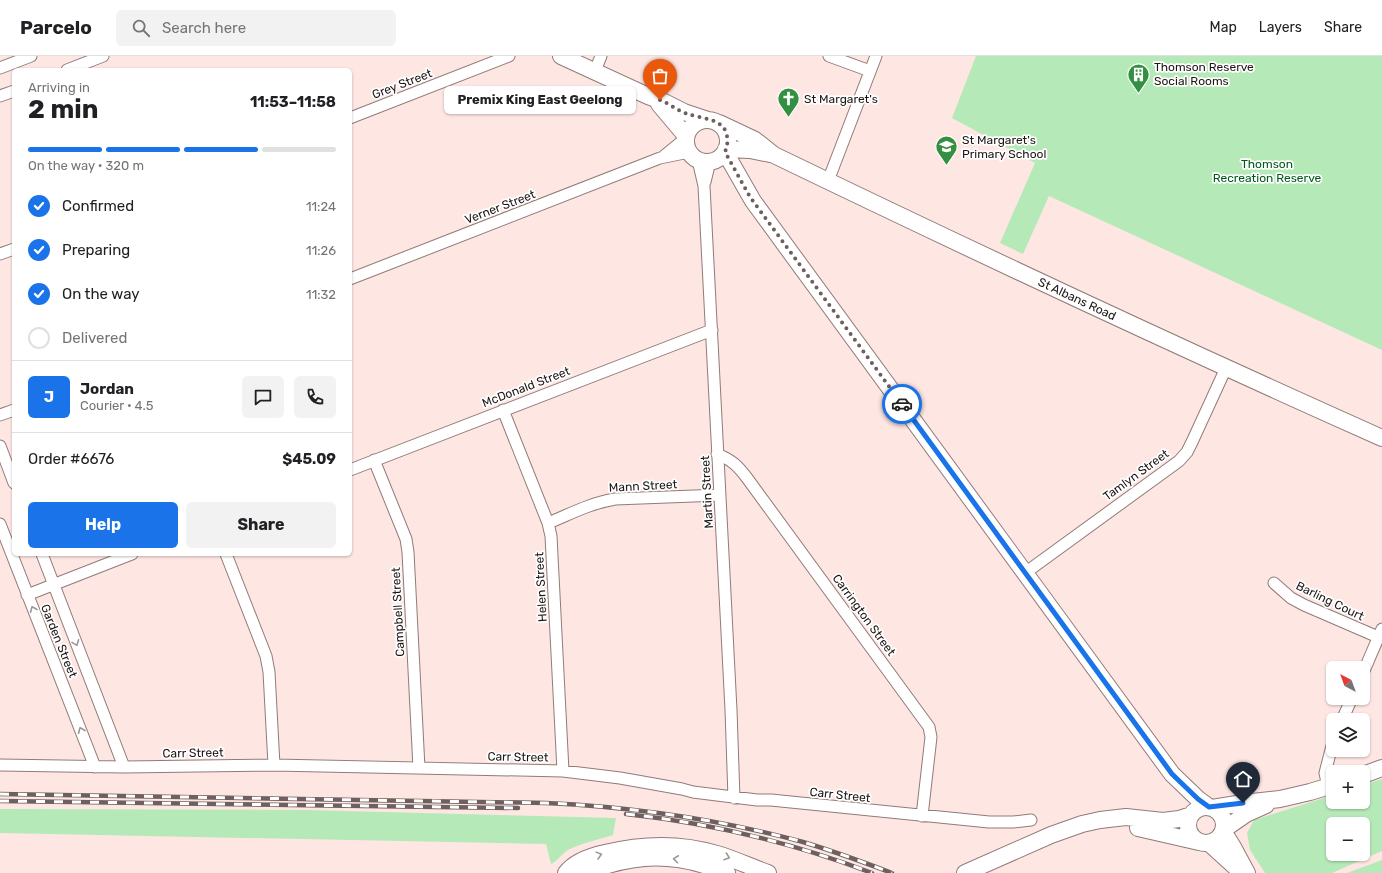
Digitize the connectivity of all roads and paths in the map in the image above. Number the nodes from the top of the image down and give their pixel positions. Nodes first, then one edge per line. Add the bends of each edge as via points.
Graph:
1 (31, 56) edge
2 (103, 56) edge
3 (509, 56) edge
4 (561, 56) edge
5 (601, 56) edge
6 (830, 56) edge
7 (876, 56) edge
8 (11, 63) edge
9 (0, 68) edge
10 (72, 68) edge
11 (595, 71) junction
12 (870, 71) junction
13 (12, 92) edge
14 (0, 96) edge
15 (654, 99) junction
16 (352, 117) edge
17 (713, 121) junction
18 (704, 151) junction
19 (774, 155) junction
20 (828, 181) junction
21 (12, 250) edge
22 (0, 254) edge
23 (352, 278) edge
24 (712, 330) junction
25 (1226, 368) junction
26 (503, 410) junction
27 (12, 411) edge
28 (0, 415) edge
29 (1382, 438) edge
30 (0, 446) edge
31 (718, 454) junction
32 (374, 460) junction
33 (352, 469) edge
34 (12, 478) edge
35 (720, 495) junction
36 (548, 523) junction
37 (0, 524) edge
38 (12, 556) edge
39 (12, 556) edge
40 (43, 556) edge
41 (127, 556) edge
42 (227, 556) edge
43 (1025, 573) junction
44 (1274, 583) dead end
45 (54, 584) junction
46 (27, 595) junction
47 (1380, 633) edge
48 (1368, 661) edge
49 (0, 765) edge
50 (274, 765) junction
51 (95, 767) junction
52 (124, 767) junction
53 (419, 768) junction
54 (1382, 768) edge
55 (563, 771) junction
56 (1370, 772) edge
57 (1172, 774) junction
58 (1326, 787) edge
59 (734, 798) junction
60 (1280, 799) junction
61 (1211, 808) junction
62 (1191, 815) junction
63 (922, 816) junction
64 (1031, 820) dead end
65 (1223, 830) junction
66 (1051, 835) junction
67 (1204, 842) junction
68 (760, 872) edge
69 (566, 873) edge
70 (584, 873) edge
71 (727, 873) edge
72 (965, 873) edge
73 (1242, 873) edge
74 (1247, 873) edge

1 - 8 street
2 - 10 street
3 - 16 street, Grey Street
4 - 11 street, St Albans Road
5 - 11 street
6 - 12 street
7 - 12 street
8 - 9 street
11 - 15 street, St Albans Road
12 - 20 street
13 - 14 street
15 - 17 street, St Albans Road
15 - 18 street, St Albans Road
17 - 18 street via 697,122 692,125
17 - 18 street via 726,132 728,144
17 - 19 street, St Albans Road via 755,140
18 - 19 street, St Albans Road via 750,150
18 - 23 street, Verner Street via 660,158
18 - 24 street, Martin Street
18 - 43 street via 750,197
19 - 20 street, St Albans Road
20 - 25 street, St Albans Road
21 - 22 street
24 - 26 street, McDonald Street
24 - 31 street, Martin Street
25 - 29 street, St Albans Road
25 - 43 street, Tamlyn Street via 1187,452 1179,461
26 - 32 street, McDonald Street
26 - 36 street, Helen Street
27 - 28 street
30 - 34 street
31 - 35 street, Martin Street
31 - 63 street, Carrington Street via 738,466 929,727 931,737
32 - 33 street, McDonald Street
32 - 53 street, Campbell Street via 406,539 408,552
35 - 36 street, Mann Street via 603,501
35 - 59 street, Martin Street
36 - 55 street, Helen Street via 551,536
37 - 39 street, Garden Street
38 - 46 street, Garden Street
40 - 45 street, Garden Street
41 - 45 street
42 - 50 street via 266,656
43 - 57 street
44 - 47 street, Barling Court via 1304,605
45 - 46 street
45 -> 52 street, Garden Street
51 -> 46 street, Garden Street
47 - 48 street
49 - 51 street, Carr Street
50 - 52 street, Carr Street
50 - 53 street, Carr Street
51 - 52 street, Carr Street
53 - 55 street, Carr Street
54 - 56 street
55 - 59 street, Carr Street via 608,776
57 - 61 street
57 - 62 street
58 - 60 street
59 - 63 street, Carr Street
60 - 61 street
60 - 65 street via 1250,812
61 - 62 street via 1201,808
61 - 65 street via 1223,819
62 - 66 street via 1163,821 1132,817 1109,819 1082,824
62 - 67 street via 1188,825 1191,835
63 - 64 street, Carr Street via 999,822
65 - 67 street via 1218,839
65 - 74 street
66 - 67 street via 1087,828 1132,827
66 - 72 street
67 - 73 street
69 -> 68 street via 576,863 594,856 630,848 656,846 706,851
71 -> 70 street via 712,866 652,857 624,860

